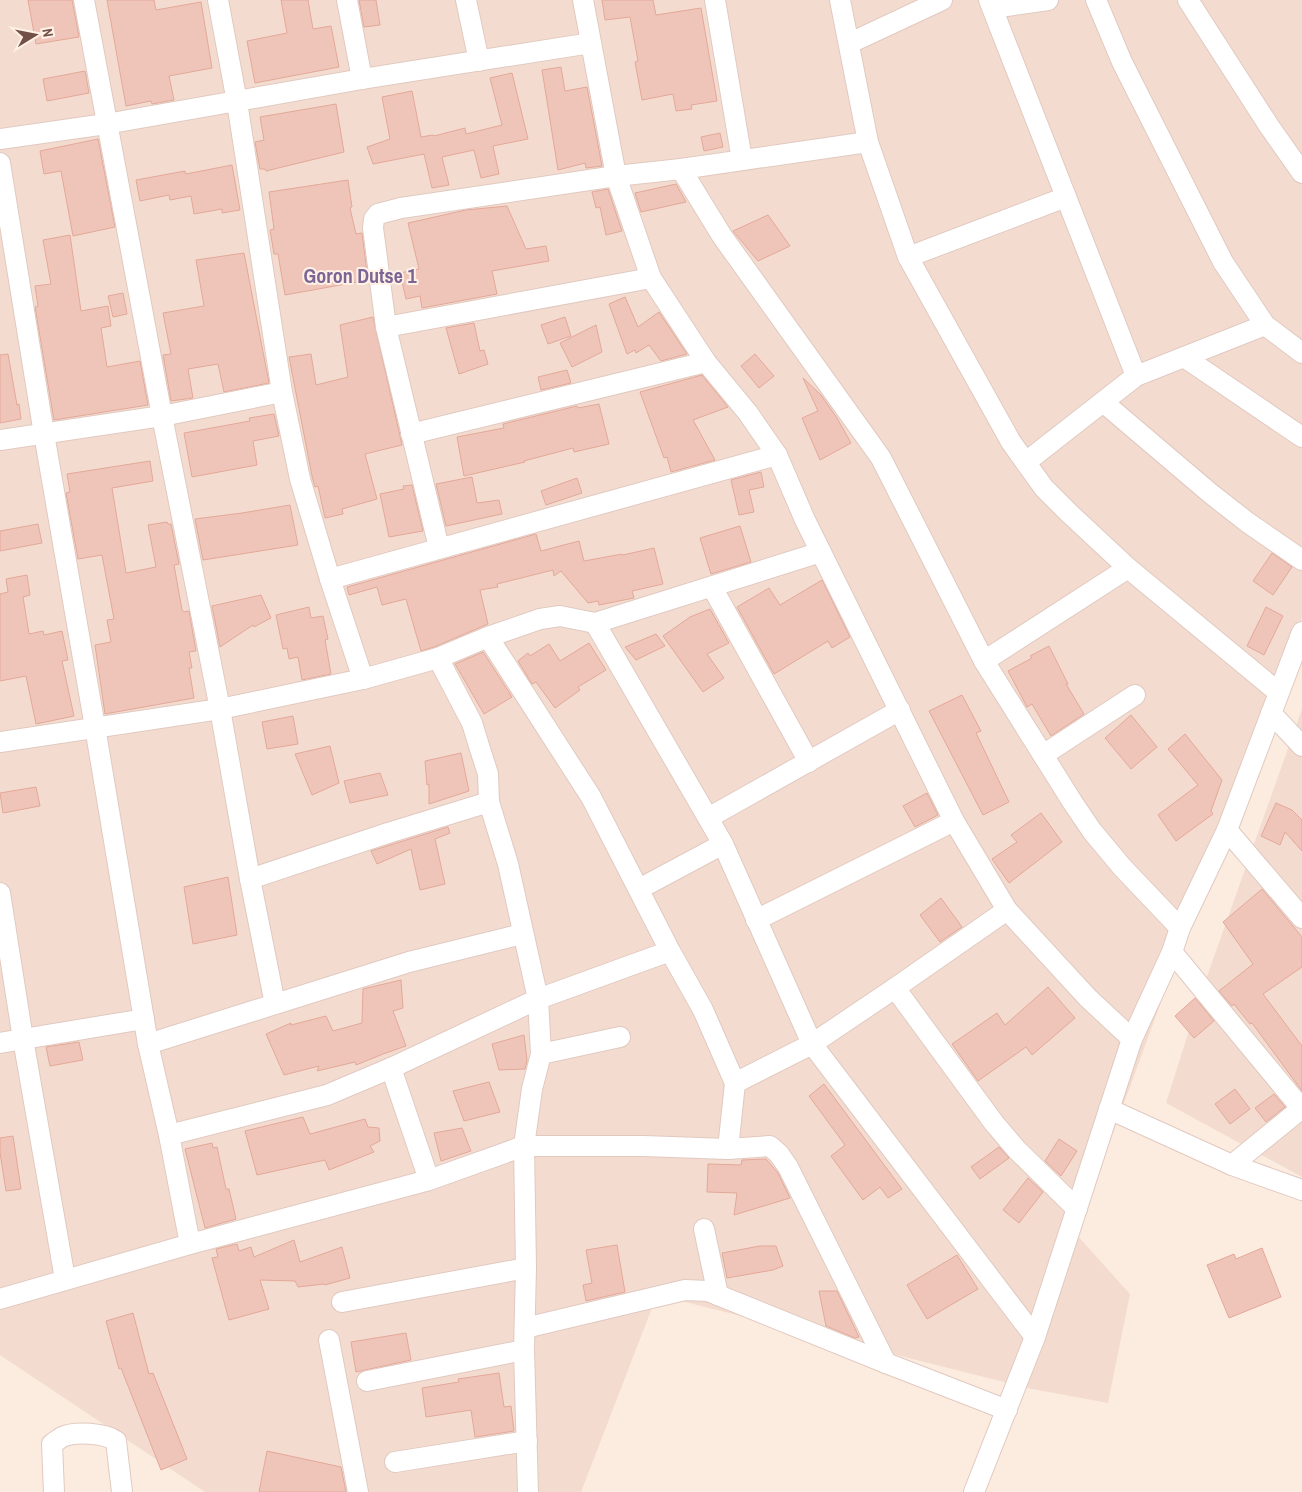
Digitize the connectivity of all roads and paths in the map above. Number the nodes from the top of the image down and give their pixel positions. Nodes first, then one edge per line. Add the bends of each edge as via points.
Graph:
1 (84, 0) edge
2 (218, 0) edge
3 (347, 0) edge
4 (466, 0) edge
5 (583, 0) edge
6 (715, 0) edge
7 (840, 0) edge
8 (942, 0) edge
9 (1048, 0) edge
10 (1096, 0) edge
11 (1188, 0) edge
12 (991, 4) edge
13 (591, 43) junction
14 (850, 43) junction
15 (479, 61) junction
16 (362, 79) junction
17 (237, 102) junction
18 (106, 124) junction
19 (0, 139) edge
20 (868, 142) junction
21 (742, 160) junction
22 (0, 164) edge
23 (681, 169) junction
24 (1302, 173) edge
25 (616, 176) junction
26 (1066, 196) junction
27 (908, 257) junction
28 (651, 278) junction
29 (1265, 325) junction
30 (386, 327) junction
31 (1302, 353) edge
32 (1184, 357) junction
33 (706, 362) junction
34 (1136, 376) junction
35 (282, 392) junction
36 (1103, 402) junction
37 (162, 416) junction
38 (44, 434) junction
39 (411, 434) junction
40 (1302, 437) edge
41 (0, 440) edge
42 (777, 455) junction
43 (1026, 462) junction
44 (439, 548) junction
45 (821, 552) junction
46 (1302, 560) edge
47 (1128, 568) junction
48 (330, 579) junction
49 (712, 587) junction
50 (595, 623) junction
51 (1302, 632) edge
52 (488, 637) junction
53 (438, 658) junction
54 (984, 661) junction
55 (363, 679) junction
56 (1278, 692) junction
57 (1135, 695) dead end
58 (220, 709) junction
59 (900, 710) junction
60 (1271, 713) junction
61 (96, 727) junction
62 (0, 742) edge
63 (1302, 746) edge
64 (1043, 755) junction
65 (809, 762) junction
66 (489, 802) junction
67 (708, 818) junction
68 (954, 821) junction
69 (1226, 830) junction
70 (723, 844) junction
71 (250, 879) junction
72 (639, 889) junction
73 (0, 893) edge
74 (1007, 910) junction
75 (1302, 918) edge
76 (756, 920) junction
77 (1180, 928) junction
78 (522, 934) junction
79 (670, 951) junction
80 (1172, 952) junction
81 (895, 988) junction
82 (538, 999) junction
83 (275, 1004) junction
84 (144, 1019) junction
85 (620, 1037) dead end
86 (23, 1039) junction
87 (1132, 1039) junction
88 (0, 1043) edge
89 (148, 1044) junction
90 (812, 1044) junction
91 (541, 1054) junction
92 (391, 1068) junction
93 (735, 1083) junction
94 (1301, 1108) edge
95 (1109, 1109) junction
96 (169, 1135) junction
97 (524, 1146) junction
98 (728, 1149) junction
99 (1232, 1165) junction
100 (429, 1180) junction
101 (1302, 1190) edge
102 (1076, 1209) junction
103 (704, 1229) dead end
104 (190, 1244) junction
105 (526, 1268) junction
106 (65, 1279) junction
107 (718, 1295) junction
108 (0, 1299) edge
109 (342, 1302) dead end
110 (525, 1328) junction
111 (1035, 1338) junction
112 (329, 1340) dead end
113 (524, 1350) junction
114 (886, 1363) junction
115 (368, 1380) dead end
116 (1007, 1410) junction
117 (527, 1441) junction
118 (394, 1462) dead end
119 (54, 1492) edge
120 (122, 1492) edge
121 (358, 1492) edge
122 (528, 1492) edge
123 (974, 1492) edge

1 - 18 street
2 - 17 street
3 - 16 street
4 - 15 street
5 - 13 street
6 - 21 street
7 - 14 street
8 - 14 street
9 - 12 street
10 - 29 street via 1122,62 1223,262
11 - 24 street
12 - 26 street
13 - 15 street
13 - 25 street
14 - 20 street
15 - 16 street
16 - 17 street
17 - 18 street
17 - 35 street
18 - 19 street
18 - 37 street
20 - 21 street
20 - 27 street
21 - 23 street
22 - 38 street
23 - 25 street
23 - 54 street via 722,236 881,458
25 - 28 street
25 - 30 street via 378,214 373,228
26 - 27 street
26 - 34 street
27 - 43 street
28 - 30 street
28 - 33 street
29 - 31 street
29 - 32 street
30 - 39 street
32 - 34 street
32 - 40 street
33 - 39 street
33 - 42 street
34 - 36 street
35 - 37 street
35 - 48 street via 300,480
36 - 43 street
36 - 46 street via 1210,493
37 - 38 street
37 - 58 street
38 - 41 street
38 - 61 street
39 - 44 street
42 - 44 street
42 - 45 street
43 - 47 street via 1044,488
44 - 48 street
45 - 49 street
45 - 59 street
47 - 54 street
47 - 56 street
48 - 55 street
49 - 50 street
49 - 65 street
50 - 52 street via 560,616 540,619
50 - 67 street
51 - 56 street
52 - 53 street
52 - 72 street via 591,797
53 - 55 street
53 - 66 street via 472,723 488,774
54 - 64 street
55 - 58 street
56 - 60 street
57 - 64 street
58 - 61 street
58 - 71 street
59 - 65 street
59 - 68 street
60 - 63 street
60 - 69 street
61 - 62 street
61 - 84 street
64 - 77 street via 1092,831
65 - 67 street
66 - 71 street
66 - 78 street via 508,864
67 - 70 street
68 - 74 street
68 - 76 street
69 - 75 street
69 - 77 street
70 - 72 street
70 - 76 street
71 - 83 street
72 - 79 street
73 - 86 street
74 - 81 street
74 - 87 street via 1088,998
76 - 90 street
77 - 80 street
78 - 82 street
78 - 83 street via 409,962
79 - 82 street
79 - 93 street via 703,1010
80 - 87 street
80 - 94 street
81 - 90 street
81 - 102 street via 994,1123
82 - 91 street
82 - 92 street
83 - 89 street
84 - 86 street
84 - 89 street
85 - 91 street
86 - 88 street
86 - 106 street
87 - 95 street
89 - 96 street
90 - 93 street
90 - 111 street
91 - 97 street
92 - 96 street via 327,1095
92 - 100 street
93 - 98 street
94 - 99 street
95 - 99 street
95 - 102 street
96 - 104 street
97 - 98 street
97 - 100 street
97 - 105 street
98 - 114 street via 770,1146 788,1166
99 - 101 street
100 - 104 street
102 - 111 street
103 - 107 street
104 - 106 street
105 - 109 street
105 - 110 street
106 - 108 street
107 - 110 street via 685,1290
107 - 114 street
110 - 113 street
111 - 116 street
112 - 121 street
113 - 115 street
113 - 117 street
114 - 116 street
116 - 123 street
117 - 118 street
117 - 122 street
119 - 120 street via 52,1444 63,1436 80,1433 111,1437 116,1441

